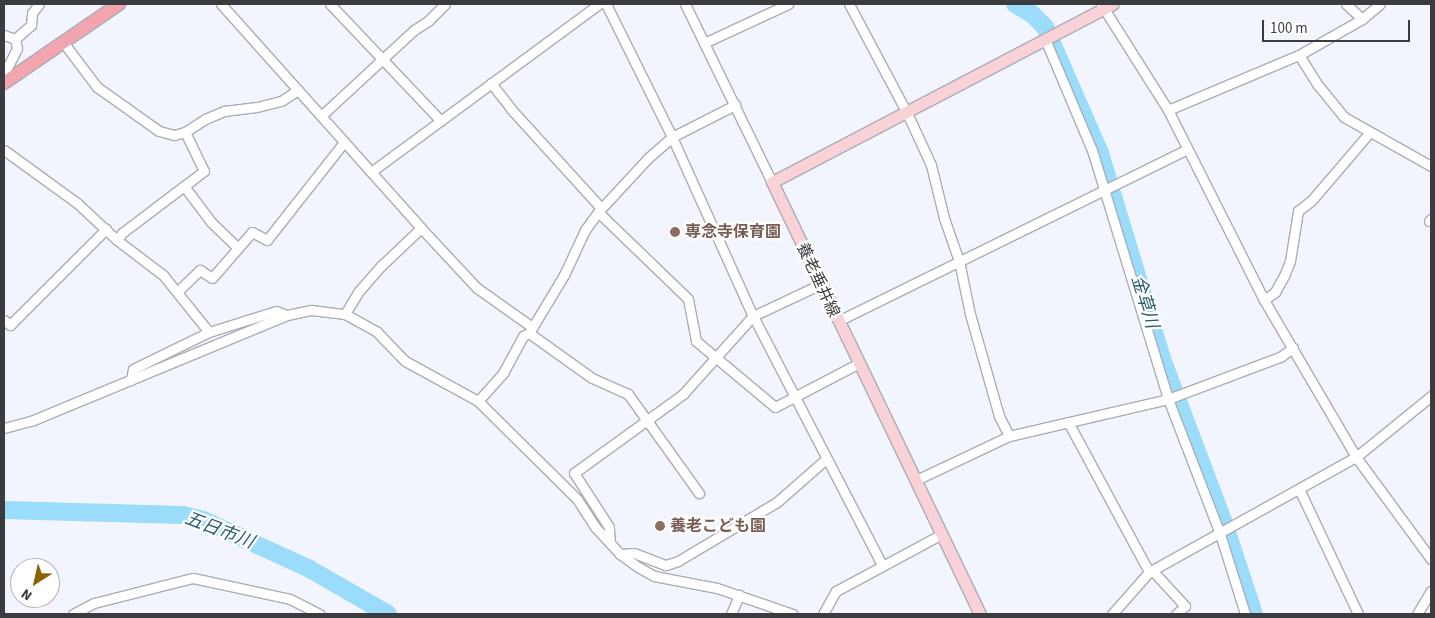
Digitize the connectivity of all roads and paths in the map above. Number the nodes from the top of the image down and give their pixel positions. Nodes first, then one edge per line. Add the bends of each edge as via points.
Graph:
1 (39, 4) edge
2 (119, 4) edge
3 (221, 4) edge
4 (330, 4) edge
5 (446, 4) edge
6 (599, 4) edge
7 (606, 4) edge
8 (685, 4) edge
9 (788, 4) edge
10 (849, 4) edge
11 (1346, 4) edge
12 (1380, 4) edge
13 (1105, 5) edge
14 (1362, 19) junction
15 (4, 35) edge
16 (1049, 38) junction
17 (15, 39) junction
18 (63, 42) junction
19 (704, 43) junction
20 (1299, 55) junction
21 (383, 60) junction
22 (4, 74) edge
23 (4, 83) edge
24 (491, 83) junction
25 (298, 90) junction
26 (735, 105) junction
27 (1168, 110) junction
28 (907, 113) junction
29 (321, 116) junction
30 (441, 120) junction
31 (185, 132) junction
32 (1369, 133) junction
33 (672, 136) junction
34 (344, 142) junction
35 (1187, 148) junction
36 (4, 150) edge
37 (1431, 166) edge
38 (371, 172) junction
39 (772, 182) junction
40 (184, 186) junction
41 (1104, 189) junction
42 (599, 210) junction
43 (421, 228) junction
44 (106, 229) junction
45 (117, 240) junction
46 (238, 248) junction
47 (959, 261) junction
48 (821, 284) junction
49 (177, 292) junction
50 (1264, 300) junction
51 (345, 314) junction
52 (287, 315) junction
53 (753, 316) junction
54 (4, 320) edge
55 (838, 321) junction
56 (531, 330) junction
57 (209, 332) junction
58 (1292, 348) junction
59 (716, 357) junction
60 (859, 363) junction
61 (131, 380) junction
62 (794, 396) junction
63 (1431, 396) edge
64 (1168, 399) junction
65 (478, 401) junction
66 (648, 421) junction
67 (1068, 422) junction
68 (4, 428) edge
69 (1009, 436) junction
70 (1356, 457) junction
71 (826, 459) junction
72 (916, 480) junction
73 (1299, 489) junction
74 (699, 493) dead end
75 (942, 534) junction
76 (1220, 534) junction
77 (610, 543) junction
78 (620, 554) junction
79 (1431, 559) edge
80 (882, 565) junction
81 (1150, 571) junction
82 (1431, 590) edge
83 (739, 595) junction
84 (73, 614) edge
85 (319, 614) edge
86 (731, 614) edge
87 (793, 614) edge
88 (823, 614) edge
89 (980, 614) edge
90 (1112, 614) edge
91 (1176, 614) edge
92 (1245, 614) edge
93 (1358, 614) edge
94 (1417, 614) edge

1 - 17 street via 32,14 32,25
2 - 18 main road
3 - 25 street
4 - 21 street
5 - 21 street
6 - 24 street
7 - 33 street
8 - 19 street
9 - 19 street
10 - 28 street
11 - 14 street
12 - 14 street
13 - 16 main road
13 - 27 street
14 - 20 street
15 - 17 street
16 - 28 main road
16 - 41 street
17 - 22 street via 17,48
18 - 23 main road
18 - 31 street via 86,75 119,104 159,131 174,136
19 - 26 street
20 - 27 street
20 - 32 street via 1344,117
21 - 29 street
21 - 30 street
24 - 30 street
24 - 42 street
25 - 29 street
25 - 31 street via 281,100 257,107 224,111
26 - 33 street
26 - 39 street
27 - 35 street
28 - 39 main road
28 - 47 street via 931,165
29 - 34 street
30 - 38 street
31 - 40 street via 204,171
32 - 37 street
32 - 50 street via 1298,211 1290,261 1275,292
33 - 42 street
33 - 53 street
34 - 38 street
34 - 46 street via 267,240 252,232
35 - 41 street
35 - 50 street
36 - 44 street via 77,203
38 - 43 street
39 - 48 main road, 養老垂井線
40 - 45 street via 122,232
40 - 46 street via 211,222
41 - 47 street
41 - 64 street
42 - 56 street
42 - 59 street via 688,298 696,340
43 - 51 street via 376,272
43 - 56 street via 477,288
44 - 45 street
44 - 54 street via 10,325
45 - 49 street via 163,275
46 - 49 street via 212,278 200,270
47 - 55 street
47 - 69 street via 970,314 999,416
48 - 53 street
48 - 55 main road, 養老垂井線
49 - 57 street
50 - 58 street
51 - 52 street via 311,310
51 - 65 street via 377,332 405,361
52 - 57 street via 276,311
52 - 61 street
53 - 59 street
53 - 62 street
55 - 60 main road, 養老垂井線
56 - 65 street via 503,372
56 - 66 street via 592,378 628,394
57 - 61 street via 133,369
58 - 64 street via 1280,357
58 - 70 street
59 - 62 street via 775,407
59 - 66 street via 683,394
60 - 62 street
60 - 72 main road, 養老垂井線
61 - 68 street via 31,421
62 - 71 street
63 - 70 street
64 - 67 street
64 - 76 street
65 - 77 street via 577,499
66 - 74 street
66 - 77 street via 574,472 609,527
67 - 69 street
67 - 81 street
69 - 72 street
70 - 73 street
70 - 79 street
71 - 78 street via 777,502 678,561 666,565 634,553
71 - 80 street
72 - 75 main road, 養老垂井線
73 - 76 street
73 - 93 street
75 - 80 street
75 - 89 main road, 養老垂井線
76 - 81 street
76 - 92 street
77 - 78 street
78 - 83 street via 654,576
80 - 88 street via 836,591
81 - 90 street
81 - 91 street via 1185,606
82 - 94 street
83 - 86 street
83 - 87 street
84 - 85 street via 94,603 193,578 290,599

